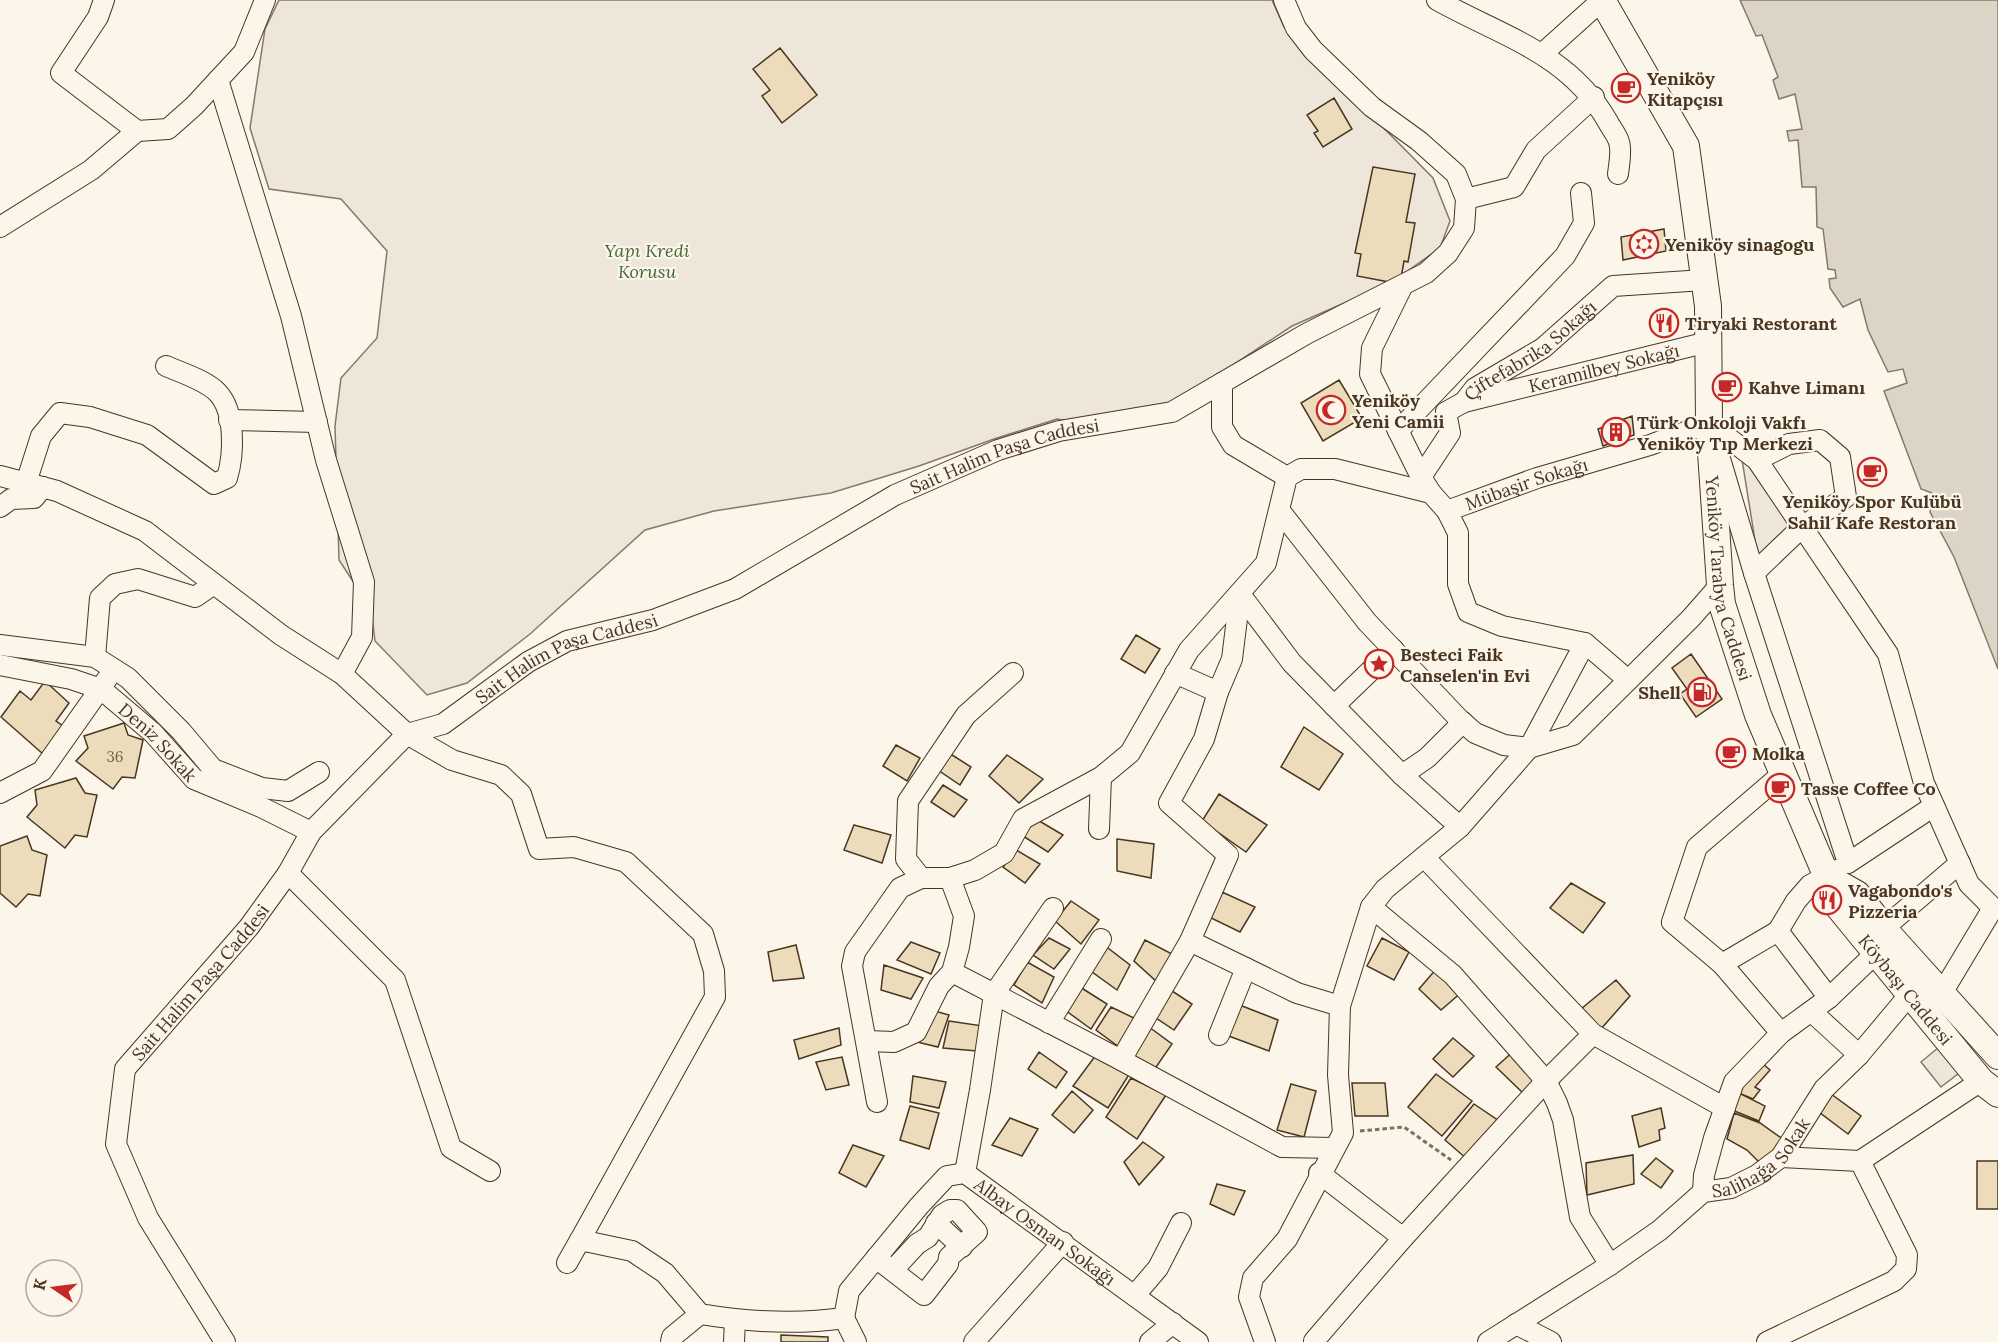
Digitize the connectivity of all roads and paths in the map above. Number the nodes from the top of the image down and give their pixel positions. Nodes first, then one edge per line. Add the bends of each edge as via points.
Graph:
1 (104, 0) edge
2 (265, 0) edge
3 (1284, 0) edge
4 (1437, 0) edge
5 (1602, 0) edge
6 (1542, 54) junction
7 (218, 80) junction
8 (1594, 97) junction
9 (137, 131) junction
10 (1618, 174) dead end
11 (1581, 193) dead end
12 (1466, 199) junction
13 (0, 227) edge
14 (1704, 280) junction
15 (1402, 287) junction
16 (1708, 342) junction
17 (166, 366) dead end
18 (1222, 383) junction
19 (1464, 402) junction
20 (1423, 406) junction
21 (1446, 412) junction
22 (229, 420) junction
23 (317, 422) junction
24 (1709, 423) junction
25 (1398, 431) junction
26 (1757, 460) junction
27 (0, 476) edge
28 (1287, 477) junction
29 (35, 485) junction
30 (1426, 485) junction
31 (0, 507) edge
32 (1280, 511) junction
33 (1447, 511) junction
34 (1802, 527) junction
35 (1754, 573) junction
36 (214, 584) junction
37 (1720, 585) junction
38 (1240, 594) junction
39 (1585, 643) junction
40 (0, 645) edge
41 (1393, 649) junction
42 (95, 657) junction
43 (0, 665) edge
44 (113, 669) junction
45 (1013, 673) dead end
46 (1175, 673) junction
47 (342, 674) junction
48 (1628, 680) junction
49 (100, 689) junction
50 (1218, 692) junction
51 (1334, 706) junction
52 (1463, 722) junction
53 (407, 734) junction
54 (1529, 748) junction
55 (319, 772) dead end
56 (1782, 774) junction
57 (1402, 776) junction
58 (1101, 777) junction
59 (0, 794) edge
60 (1934, 806) junction
61 (1460, 827) junction
62 (1099, 829) dead end
63 (310, 832) junction
64 (1424, 857) junction
65 (1960, 863) junction
66 (1837, 870) junction
67 (288, 873) junction
68 (921, 878) junction
69 (950, 878) junction
70 (1371, 907) junction
71 (1053, 908) dead end
72 (1778, 931) junction
73 (1101, 939) dead end
74 (1190, 941) junction
75 (1886, 942) junction
76 (1722, 964) junction
77 (1246, 968) junction
78 (952, 972) junction
79 (1926, 988) junction
80 (994, 994) junction
81 (1829, 998) junction
82 (1340, 1006) junction
83 (1812, 1012) junction
84 (1049, 1023) junction
85 (1781, 1032) junction
86 (1219, 1035) dead end
87 (1593, 1035) junction
88 (867, 1041) junction
89 (1859, 1055) junction
90 (1998, 1056) edge
91 (1121, 1060) junction
92 (1546, 1081) junction
93 (1989, 1087) edge
94 (877, 1101) dead end
95 (1725, 1108) junction
96 (1338, 1140) junction
97 (1781, 1157) junction
98 (1860, 1161) junction
99 (1464, 1170) junction
100 (490, 1171) dead end
101 (965, 1173) junction
102 (1319, 1173) junction
103 (934, 1190) junction
104 (1703, 1192) junction
105 (957, 1210) junction
106 (936, 1223) junction
107 (1181, 1223) dead end
108 (1403, 1238) junction
109 (580, 1240) junction
110 (1063, 1242) junction
111 (917, 1244) junction
112 (962, 1247) junction
113 (876, 1258) junction
114 (567, 1263) dead end
115 (948, 1264) junction
116 (1610, 1265) junction
117 (894, 1270) junction
118 (1135, 1295) junction
119 (700, 1314) junction
120 (844, 1318) junction
121 (735, 1320) junction
122 (1173, 1323) junction
123 (1516, 1324) junction
124 (1314, 1341) edge
125 (1771, 1341) edge
126 (225, 1342) edge
127 (671, 1342) edge
128 (734, 1342) edge
129 (856, 1342) edge
130 (974, 1342) edge
131 (1150, 1342) edge
132 (1198, 1342) edge
133 (1265, 1342) edge
134 (1488, 1342) edge
135 (1551, 1342) edge

1 - 9 street via 98,17 61,73
2 - 7 street via 244,52
3 - 12 street, Sait Halim Paşa Caddesi via 1296,28 1313,50 1372,107 1456,174
4 - 6 street
5 - 6 street
5 - 14 main road, Yeniköy Tarabya Caddesi via 1686,146
6 - 8 street via 1561,65
7 - 9 street via 168,129
7 - 23 street via 291,316
8 - 10 street via 1620,143
8 - 12 street via 1536,150 1514,187
9 - 13 street via 91,170
11 - 20 street via 1584,223 1565,256
12 - 15 street, Sait Halim Paşa Caddesi via 1464,228 1448,253 1426,273
14 - 16 main road, Yeniköy Tarabya Caddesi
14 - 19 street, Çiftefabrika Sokağı via 1613,286 1544,348 1475,388
15 - 18 street, Sait Halim Paşa Caddesi via 1306,334
15 - 25 street via 1372,348 1370,374
16 - 19 street, Keramilbey Sokağı
16 - 24 main road, Yeniköy Tarabya Caddesi
17 - 22 street via 216,391 227,407
18 - 28 street via 1222,427 1233,445
18 - 53 street, Sait Halim Paşa Caddesi via 1172,412 1059,430 998,450 895,495 735,588 653,620 567,641 528,662 443,724
19 - 21 street, Çiftefabrika Sokağı
20 - 21 street
20 - 25 street
21 - 30 street, Çiftefabrika Sokağı via 1450,434
22 - 23 street
22 - 29 street via 232,461 227,478 214,484 147,435 90,417 60,413 41,436
23 - 47 street via 364,582 362,637
24 - 26 street
24 - 33 street, Mübaşir Sokağı
24 - 35 street
24 - 37 main road, Yeniköy Tarabya Caddesi
25 - 30 street
26 - 34 street
26 - 34 street via 1789,444 1820,440 1840,457 1846,497
27 - 29 street
28 - 30 street via 1301,469 1335,469
28 - 32 street
29 - 31 street via 34,498 10,499
29 - 36 street via 145,531
30 - 33 street
32 - 38 street via 1266,563
32 - 41 street via 1367,622
33 - 39 street via 1458,533 1458,584 1468,612 1502,626
34 - 35 street
34 - 60 street via 1888,654
35 - 66 street
36 - 42 street via 195,597 138,579 115,584 100,598
36 - 47 street via 281,635
37 - 48 street
37 - 56 main road, Yeniköy Tarabya Caddesi via 1722,604 1758,715
38 - 46 street via 1189,650
38 - 50 street via 1232,659
38 - 51 street via 1292,663
39 - 48 street
39 - 54 street
40 - 42 street
41 - 51 street
41 - 52 street
42 - 44 street
43 - 49 street, Deniz Sokak
44 - 49 street
44 - 55 street via 128,678 181,731 213,769 262,788 288,791
45 - 68 street via 966,715 908,801 906,859
46 - 50 street
46 - 58 street via 1130,753
47 - 53 street
48 - 54 street via 1573,735
49 - 59 street via 42,771
49 - 63 street, Deniz Sokak via 153,733 194,778
50 - 74 street via 1204,740 1169,804 1228,855
51 - 57 street
52 - 54 street via 1475,733 1504,745
52 - 57 street via 1427,758
53 - 63 street, Sait Halim Paşa Caddesi
53 - 109 street via 452,760 501,776 521,794 539,849 574,847 626,862 703,934 714,970 715,998
54 - 61 street
56 - 66 main road, Yeniköy Tarabya Caddesi
56 - 76 street via 1697,848 1672,921
57 - 61 street
58 - 62 street
58 - 69 street via 1023,819 1004,853 975,870
60 - 65 street
60 - 66 street
61 - 64 street
63 - 67 street, Sait Halim Paşa Caddesi
64 - 70 street via 1385,889
64 - 87 street
65 - 75 street
65 - 79 street, Salihağa Sokak via 1969,884 1993,908
66 - 72 street via 1810,885
66 - 75 main road via 1857,894
66 - 75 main road, Köybaşı Caddesi via 1836,904
67 - 100 street via 394,980 450,1148
67 - 126 street, Sait Halim Paşa Caddesi via 249,927 125,1069 116,1144 148,1218
68 - 69 street
68 - 88 street via 900,888 855,952 852,966
69 - 78 street via 964,916
70 - 82 street
70 - 92 street via 1453,975
71 - 80 street
72 - 76 street
72 - 81 street
73 - 84 street
74 - 77 street
74 - 91 street
75 - 79 main road, Köybaşı Caddesi
75 - 81 street
76 - 85 street
77 - 82 street via 1297,993
77 - 86 street
78 - 80 street
78 - 88 street via 939,986 916,1032 894,1042
79 - 89 street, Salihağa Sokak
79 - 90 main road
79 - 93 main road, Köybaşı Caddesi
80 - 84 street
80 - 101 street
81 - 83 street
82 - 96 street
83 - 85 street
83 - 89 street
84 - 91 street
85 - 95 street via 1734,1082
87 - 92 street
87 - 95 street
88 - 94 street
89 - 97 street, Salihağa Sokak via 1824,1089
91 - 96 street via 1282,1147
92 - 99 street
92 - 116 street via 1563,1120 1580,1217
93 - 98 street
95 - 104 street via 1704,1175
96 - 99 path via 1404,1127
96 - 102 street
97 - 98 street
97 - 104 street, Salihağa Sokak via 1731,1188
98 - 125 street via 1907,1255 1906,1269 1894,1281
99 - 108 street
101 - 103 street, Albay Osman Sokağı via 947,1176
101 - 110 street, Albay Osman Sokağı
102 - 108 street
102 - 133 street via 1287,1239 1253,1278 1249,1297
103 - 105 street
103 - 113 street, Albay Osman Sokağı
104 - 116 street, Salihağa Sokak via 1660,1230
105 - 106 street via 950,1210
105 - 112 street via 977,1232
106 - 111 street via 928,1237
106 - 112 street
107 - 118 street via 1158,1268
108 - 124 street
109 - 114 street
109 - 119 street via 632,1251 665,1273
110 - 118 street, Albay Osman Sokağı
110 - 130 street
111 - 115 street
111 - 117 street
112 - 115 street via 949,1257
113 - 117 street
113 - 120 street, Albay Osman Sokağı via 849,1291
115 - 117 street via 924,1295
116 - 123 street, Salihağa Sokak
118 - 122 street, Albay Osman Sokağı
119 - 121 street
119 - 127 street
120 - 121 street via 805,1323
120 - 129 street
121 - 128 street
122 - 131 street
122 - 132 street, Albay Osman Sokağı
123 - 134 street, Salihağa Sokak
123 - 135 street

